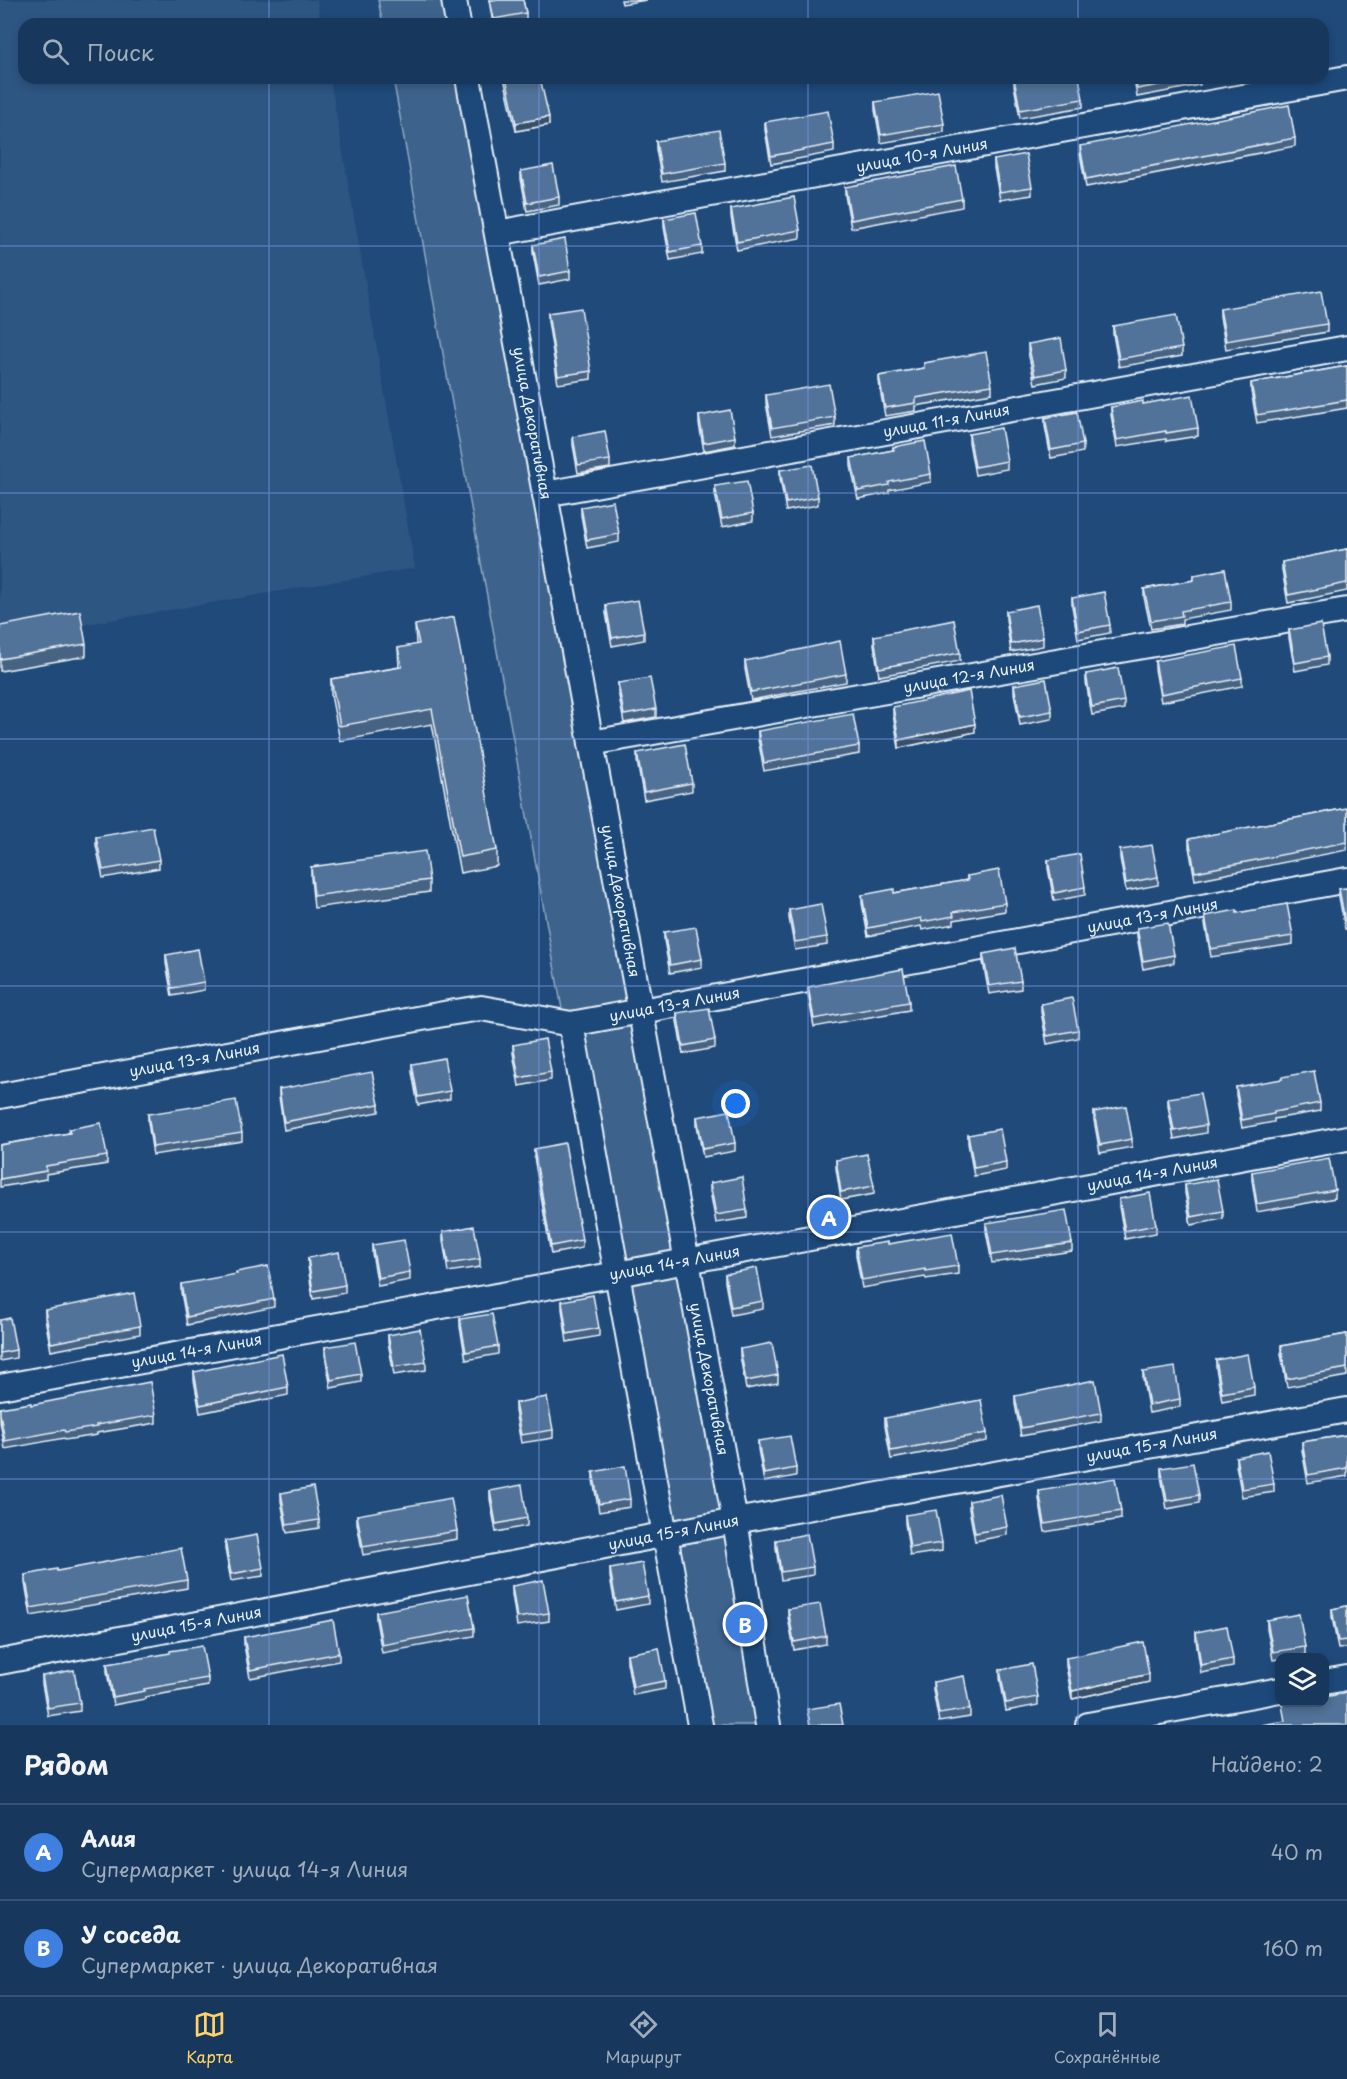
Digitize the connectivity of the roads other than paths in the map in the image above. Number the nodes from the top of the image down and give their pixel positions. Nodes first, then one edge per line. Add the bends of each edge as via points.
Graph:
1 (454, 0) edge
2 (457, 18) edge
3 (1347, 78) edge
4 (1329, 81) edge
5 (469, 84) edge
6 (1314, 84) edge
7 (497, 232) junction
8 (1347, 348) edge
9 (545, 494) junction
10 (1347, 610) edge
11 (591, 743) junction
12 (1347, 880) edge
13 (641, 1010) junction
14 (571, 1024) junction
15 (0, 1096) edge
16 (1347, 1138) edge
17 (687, 1260) junction
18 (617, 1275) junction
19 (0, 1387) edge
20 (1347, 1410) edge
21 (735, 1521) junction
22 (665, 1536) junction
23 (0, 1662) edge
24 (1347, 1678) edge
25 (1329, 1681) edge
26 (1275, 1691) edge
27 (700, 1725) edge
28 (768, 1725) edge
29 (1088, 1725) edge

1 - 2 street
3 - 4 street, улица 10-я Линия
5 - 7 street, улица Декоративная
6 - 7 street, улица 10-я Линия
7 - 9 street, улица Декоративная
8 - 9 street, улица 11-я Линия
9 - 11 street, улица Декоративная
10 - 11 street, улица 12-я Линия
11 - 13 street, улица Декоративная
12 - 13 street, улица 13-я Линия
13 - 14 street, улица 13-я Линия
13 - 17 street, улица Декоративная
14 - 15 street, улица 13-я Линия via 481,1008
14 - 18 street
16 - 17 street, улица 14-я Линия
17 - 18 street, улица 14-я Линия
17 - 21 street, улица Декоративная
18 - 19 street, улица 14-я Линия
18 - 22 street
20 - 21 street, улица 15-я Линия
21 - 22 street, улица 15-я Линия
21 - 28 street, улица Декоративная
22 - 23 street, улица 15-я Линия
22 - 27 street
24 - 25 street
26 - 29 street

